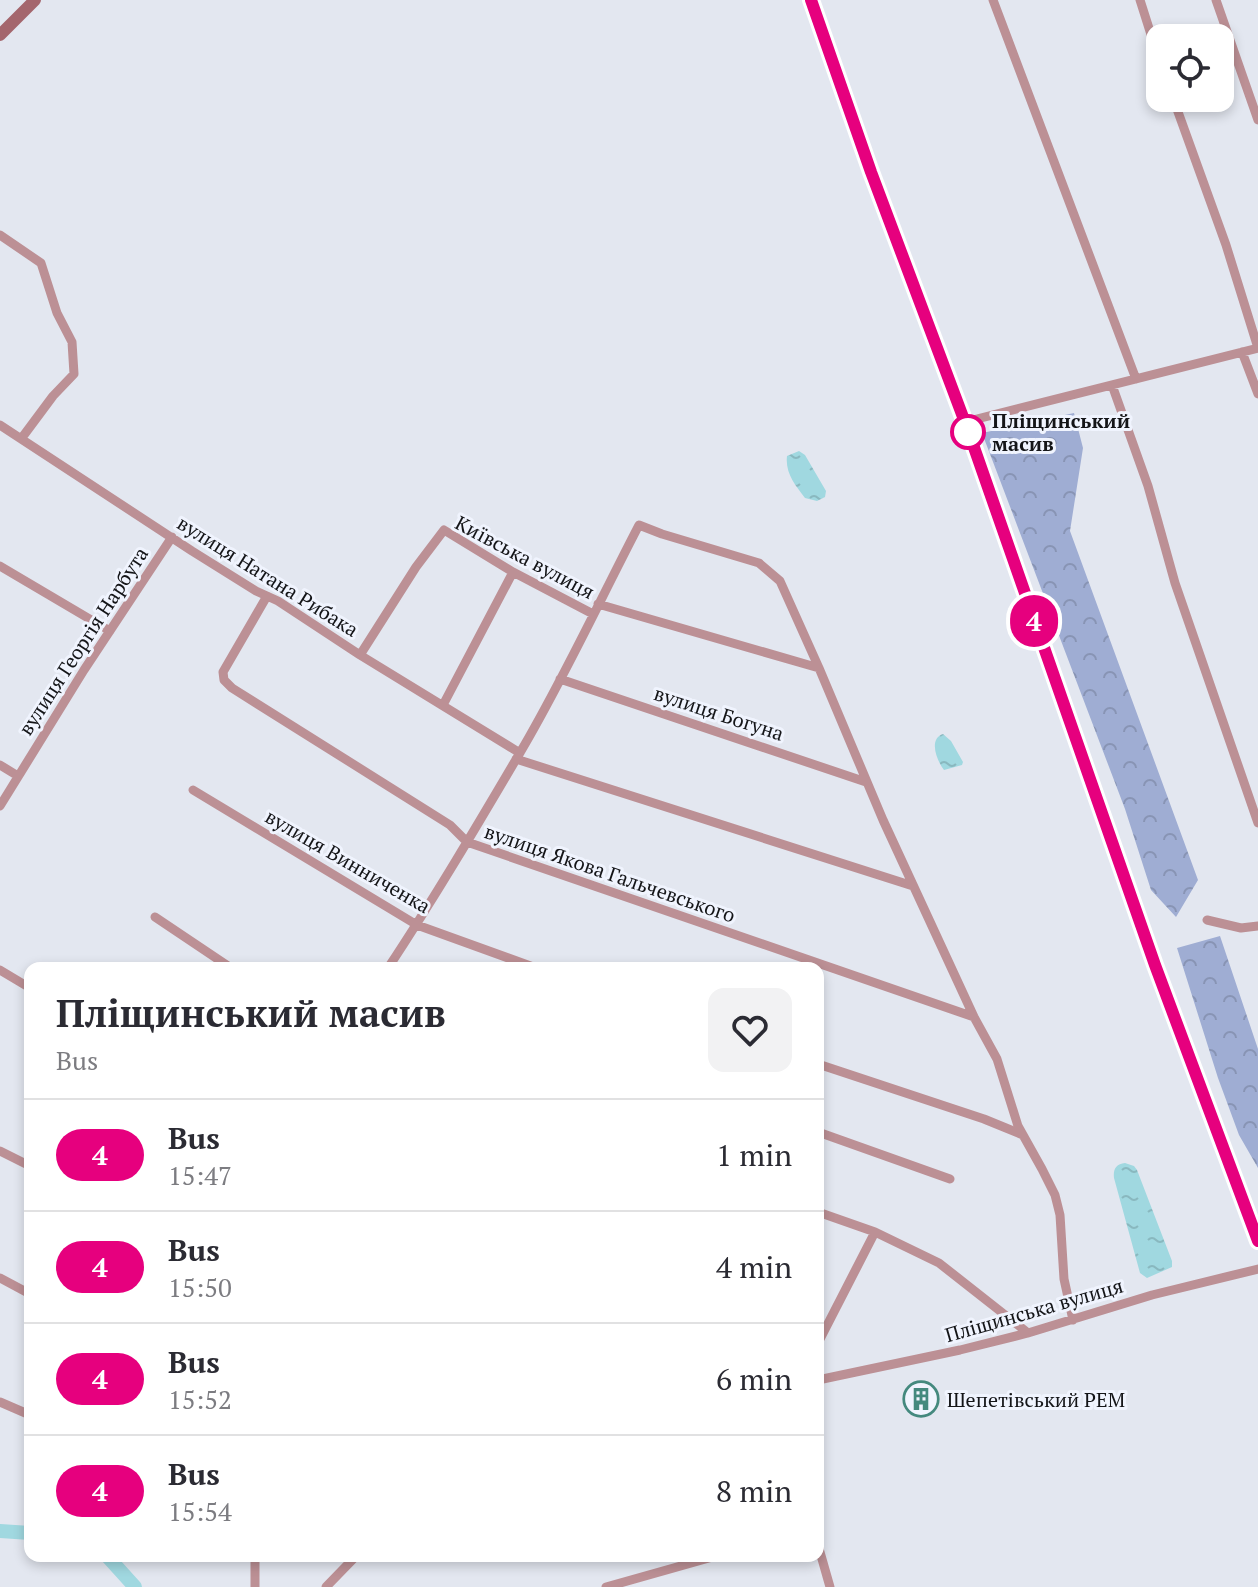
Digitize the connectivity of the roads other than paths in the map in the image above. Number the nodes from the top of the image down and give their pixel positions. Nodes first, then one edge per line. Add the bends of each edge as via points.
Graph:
1 (35, 0) edge
2 (811, 0) edge
3 (993, 0) edge
4 (1140, 0) edge
5 (1216, 0) edge
6 (1148, 24) edge
7 (0, 35) edge
8 (1178, 112) edge
9 (1258, 120) edge
10 (0, 235) edge
11 (1258, 348) edge
12 (1242, 352) junction
13 (1136, 379) junction
14 (1112, 385) junction
15 (1258, 394) edge
16 (965, 422) junction
17 (0, 425) edge
18 (21, 439) junction
19 (172, 537) junction
20 (0, 566) edge
21 (513, 572) junction
22 (267, 596) junction
23 (596, 609) junction
24 (110, 631) junction
25 (360, 655) junction
26 (819, 668) junction
27 (560, 679) junction
28 (443, 705) junction
29 (518, 756) junction
30 (0, 765) edge
31 (18, 776) junction
32 (866, 782) junction
33 (193, 790) dead end
34 (0, 806) edge
35 (1258, 823) edge
36 (467, 842) junction
37 (913, 886) junction
38 (155, 917) dead end
39 (1207, 920) dead end
40 (417, 925) junction
41 (1258, 926) edge
42 (222, 962) edge
43 (392, 962) edge
44 (519, 962) edge
45 (815, 962) edge
46 (824, 965) edge
47 (0, 970) edge
48 (24, 984) edge
49 (974, 1017) junction
50 (824, 1066) edge
51 (824, 1134) edge
52 (1023, 1135) junction
53 (0, 1151) edge
54 (24, 1163) edge
55 (950, 1179) dead end
56 (824, 1214) edge
57 (1256, 1230) edge
58 (875, 1232) junction
59 (1258, 1269) edge
60 (0, 1278) edge
61 (24, 1291) edge
62 (1073, 1320) junction
63 (824, 1331) edge
64 (1028, 1333) junction
65 (824, 1379) edge
66 (0, 1402) edge
67 (24, 1412) edge
68 (255, 1562) edge
69 (350, 1562) edge
70 (695, 1562) edge
71 (823, 1562) edge
72 (255, 1587) edge
73 (326, 1587) edge
74 (606, 1587) edge
75 (830, 1587) edge

1 - 7 main road
2 - 16 main road
3 - 13 street
4 - 6 street
5 - 9 street
8 - 11 street
10 - 18 street via 41,263 74,350 74,374
11 - 12 street
12 - 13 street
12 - 15 street
13 - 14 street
14 - 16 street
14 - 35 street
16 - 57 main road via 1155,965
17 - 18 street, вулиця Натана Рибака
18 - 19 street, вулиця Натана Рибака
19 - 22 street, вулиця Натана Рибака
19 - 24 street, вулиця Георгія Нарбута
20 - 24 street
21 - 23 street, Київська вулиця
21 - 25 street, Київська вулиця via 444,530
21 - 28 street
22 - 25 street, вулиця Натана Рибака
22 - 36 street, вулиця Якова Гальчевського via 223,672 224,680 450,825
23 - 26 street, Київська вулиця
23 - 26 street via 639,525 759,563 780,581
23 - 27 street
24 - 31 street, вулиця Георгія Нарбута
25 - 28 street, вулиця Натана Рибака
26 - 32 street
27 - 29 street
27 - 32 street, вулиця Богуна
28 - 29 street, вулиця Натана Рибака
29 - 36 street
29 - 37 street, вулиця Натана Рибака
30 - 31 street
31 - 34 street, вулиця Георгія Нарбута
32 - 37 street
33 - 40 street, вулиця Винниченка
36 - 40 street
36 - 45 street, вулиця Якова Гальчевського
37 - 49 street
38 - 42 street
39 - 41 street
40 - 43 street
40 - 44 street, вулиця Винниченка
46 - 49 street, вулиця Якова Гальчевського
47 - 48 street
49 - 52 street via 997,1059
50 - 52 street
51 - 55 street
52 - 62 street via 1058,1205 1062,1267
53 - 54 street
56 - 58 street
58 - 63 street
58 - 64 street via 939,1263
59 - 62 street, Пліщинська вулиця
60 - 61 street
62 - 64 street, Пліщинська вулиця
64 - 65 street, Пліщинська вулиця
66 - 67 street
68 - 72 street
69 - 73 street
70 - 74 street
71 - 75 street

